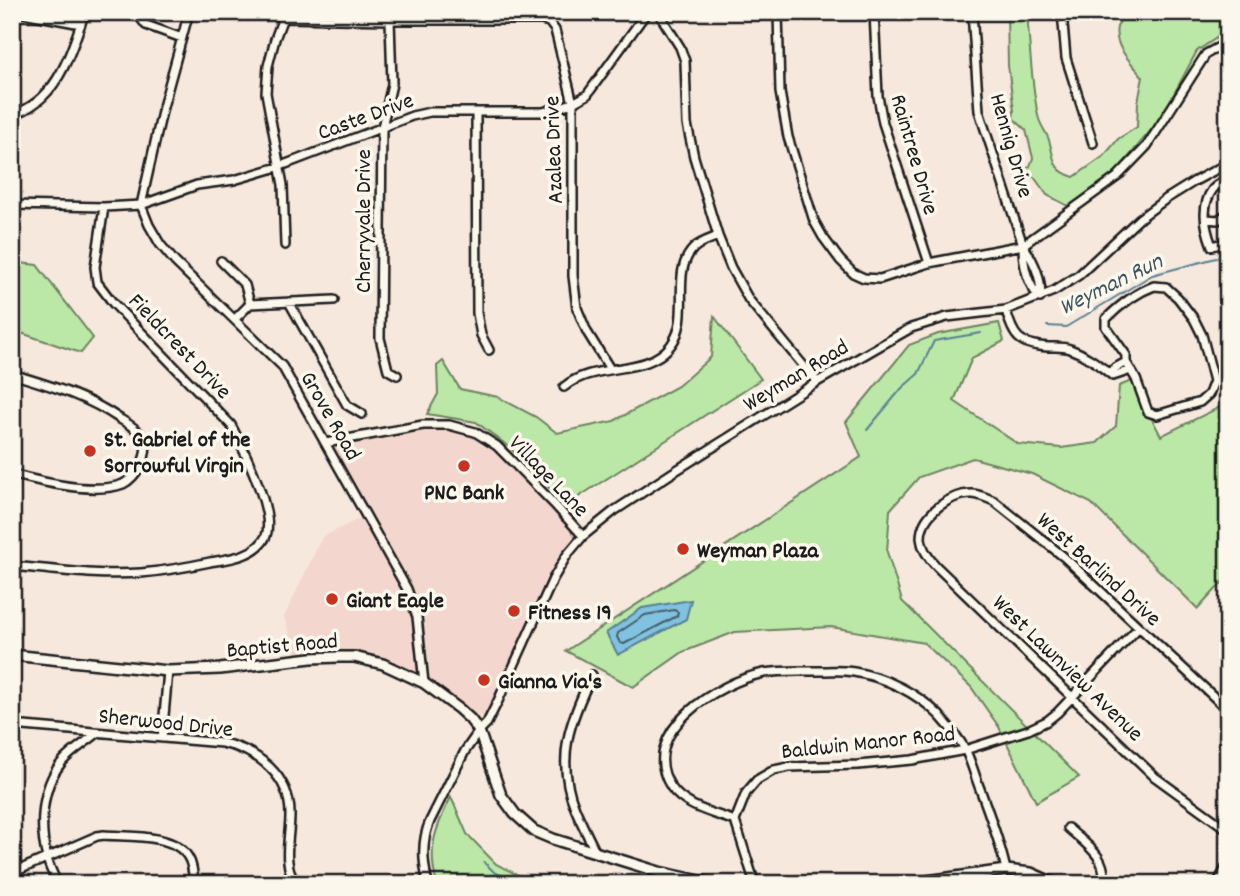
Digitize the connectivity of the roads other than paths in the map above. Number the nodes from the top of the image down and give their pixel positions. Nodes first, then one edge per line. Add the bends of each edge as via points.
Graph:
1 (18, 12) edge
2 (85, 12) edge
3 (136, 12) edge
4 (189, 12) edge
5 (649, 12) edge
6 (658, 12) edge
7 (778, 12) edge
8 (874, 12) edge
9 (972, 12) edge
10 (1064, 12) edge
11 (284, 15) edge
12 (390, 20) junction
13 (81, 24) junction
14 (182, 37) junction
15 (1228, 42) edge
16 (573, 103) junction
17 (476, 113) junction
18 (12, 115) edge
19 (382, 127) junction
20 (1093, 143) dead end
21 (1228, 163) edge
22 (278, 167) junction
23 (1228, 178) edge
24 (12, 205) edge
25 (138, 205) junction
26 (104, 207) junction
27 (1228, 213) edge
28 (1206, 219) junction
29 (718, 236) junction
30 (1228, 242) edge
31 (1023, 245) junction
32 (285, 246) dead end
33 (221, 261) dead end
34 (929, 263) junction
35 (1040, 298) junction
36 (334, 300) dead end
37 (289, 302) junction
38 (250, 304) junction
39 (1006, 310) junction
40 (235, 319) junction
41 (489, 350) dead end
42 (1128, 366) junction
43 (610, 369) junction
44 (12, 374) edge
45 (397, 375) dead end
46 (817, 382) junction
47 (564, 387) dead end
48 (362, 414) dead end
49 (326, 443) junction
50 (12, 474) edge
51 (933, 512) joint
52 (583, 536) junction
53 (12, 566) edge
54 (1138, 628) junction
55 (12, 655) edge
56 (168, 670) junction
57 (592, 675) dead end
58 (424, 683) junction
59 (1072, 698) junction
60 (1228, 709) edge
61 (12, 725) edge
62 (479, 731) junction
63 (97, 733) junction
64 (162, 737) junction
65 (965, 750) junction
66 (735, 821) junction
67 (1068, 828) dead end
68 (1228, 830) edge
69 (596, 853) junction
70 (47, 857) junction
71 (1228, 864) edge
72 (1006, 870) junction
73 (12, 873) edge
74 (57, 884) edge
75 (194, 884) edge
76 (297, 884) edge
77 (428, 884) edge
78 (714, 884) edge
79 (755, 884) edge
80 (905, 884) edge
81 (1056, 884) edge
82 (1103, 884) edge
83 (1217, 884) edge

1 - 13 street
2 - 13 street
3 - 14 street via 146,25
4 - 14 street
5 - 16 street, Caste Drive via 587,94
6 - 29 street via 685,61 687,124
7 - 34 street via 780,92 788,137 823,237 853,273 864,278 880,279
8 - 34 street, Raintree Drive via 883,123
9 - 31 street, Hennig Drive via 979,111
10 - 20 street via 1066,58
11 - 12 street, Azalea Drive
11 - 22 street via 268,65 266,93
12 - 16 street, Azalea Drive via 549,22
12 - 19 street, Cherryvale Drive via 392,84
13 - 18 street via 55,85 27,109
14 - 25 street
15 - 31 street via 1206,54 1147,146 1117,177
16 - 17 street, Caste Drive via 543,112
16 - 43 street, Azalea Drive via 577,308
17 - 19 street, Caste Drive via 430,112
17 - 41 street via 477,313
19 - 22 street, Caste Drive
19 - 45 street, Cherryvale Drive via 380,338 388,370
21 - 35 street, Weyman Road via 1166,199 1079,275
22 - 25 street, Caste Drive via 197,185
22 - 32 street
23 - 28 street via 1214,188
24 - 26 street, Caste Drive
25 - 26 street, Caste Drive
25 - 40 street, Grove Road via 175,262
26 - 53 street, Fieldcrest Drive via 97,282 231,425 267,510 265,537 248,553 178,569 76,573
27 - 28 street via 1217,220
28 - 30 street via 1212,246
29 - 43 street via 696,246 687,257 682,319 670,347 651,361
29 - 46 street via 749,300
31 - 34 street
31 - 35 street, Hennig Drive via 1023,261 1032,289
33 - 38 street via 245,285
35 - 39 street, Weyman Road
36 - 37 street
37 - 38 street
37 - 48 street via 347,405
38 - 40 street
39 - 42 street via 1012,330 1023,342 1067,347 1113,376
39 - 46 street, Weyman Road via 947,317 911,328
40 - 49 street, Grove Road via 282,366
42 - 42 street via 1106,319 1141,291 1166,286 1202,335 1214,381 1209,394 1200,402 1157,415 1148,412
43 - 47 street via 574,378
44 - 50 street via 88,399 139,432 146,448 138,470 121,484 67,486
46 - 52 street, Weyman Road via 671,473
49 - 52 street, Village Lane via 423,425 475,432 497,446
49 - 58 street, Grove Road via 407,589 416,617
51 - 54 street, West Barlind Drive via 960,495 994,501 1064,556
51 - 59 street, West Lawnview Avenue via 921,539 929,558
52 - 62 street, Weyman Road via 553,579 498,701
54 - 59 street, Baldwin Manor Road
54 - 60 street, West Barlind Drive
55 - 56 main road, Baptist Road
56 - 58 main road, Baptist Road via 354,657 383,664
56 - 64 street
57 - 69 street via 570,725 566,775 575,809
58 - 62 main road, Baptist Road
59 - 65 street, Baldwin Manor Road via 1038,725
59 - 68 street, West Lawnview Avenue via 1155,776
61 - 63 street, Sherwood Drive
62 - 69 main road, Baptist Road via 501,795 515,814 534,831
62 - 77 street, Weyman Road via 425,832 423,861
63 - 64 street, Sherwood Drive
63 - 70 street via 60,764 50,782 43,827
64 - 76 street, Sherwood Drive via 234,745 256,754 269,766 288,800 288,866
65 - 66 street, Baldwin Manor Road via 912,760 774,770 757,779 746,793
65 - 66 street via 933,709 873,676 793,670 754,676 730,684 688,713 663,748 662,766 671,788 691,804
65 - 72 street
66 - 79 street
67 - 82 street via 1100,859
69 - 78 main road, Baptist Road
70 - 73 street
70 - 74 street
70 - 75 street via 97,836 160,839 185,852
71 - 83 street
72 - 80 main road
72 - 81 main road via 1031,873

